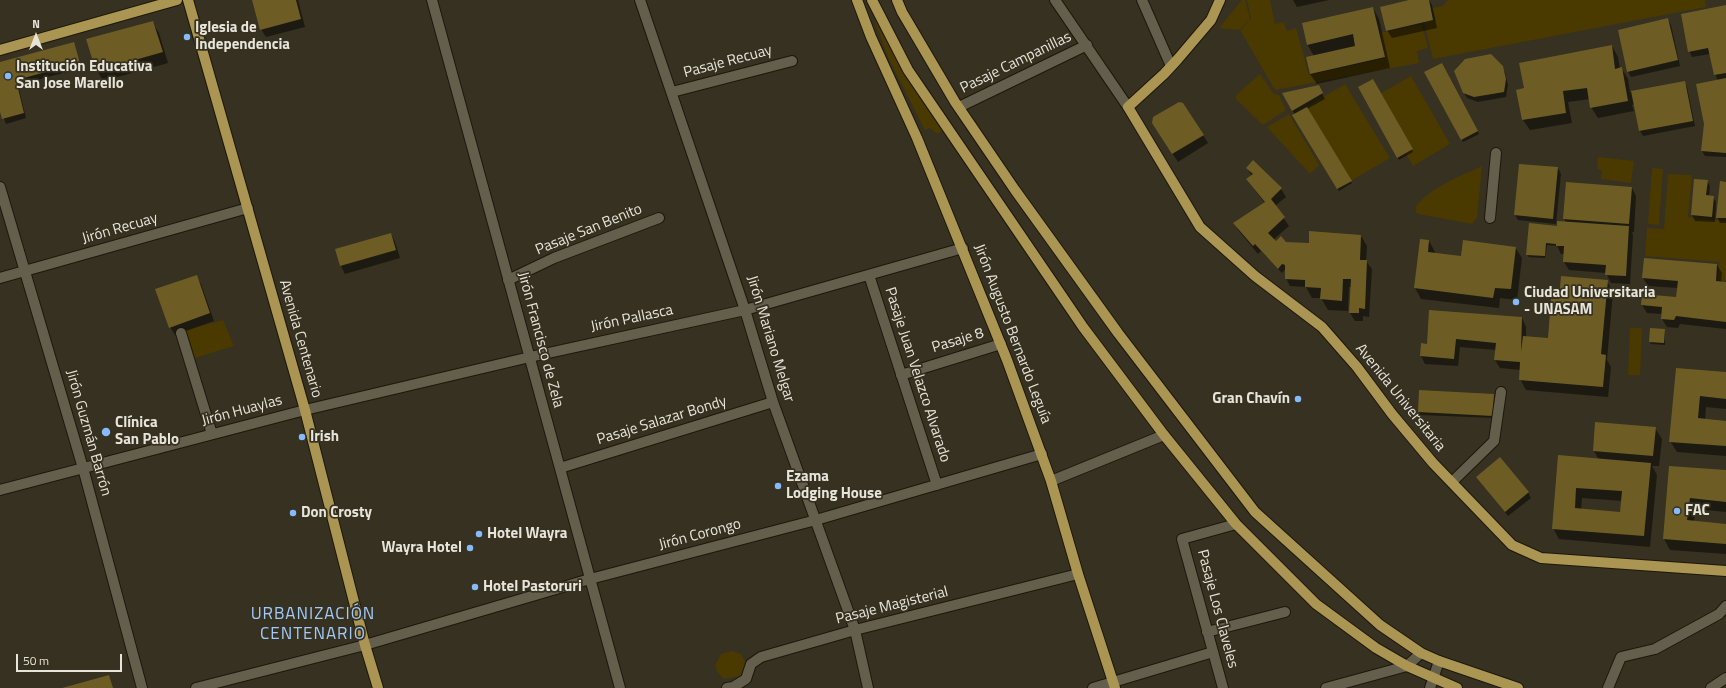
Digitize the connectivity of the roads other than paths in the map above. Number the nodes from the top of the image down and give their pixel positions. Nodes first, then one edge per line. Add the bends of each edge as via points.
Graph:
1 (177, 0) edge
2 (188, 0) edge
3 (432, 0) edge
4 (640, 0) edge
5 (857, 0) edge
6 (872, 0) edge
7 (897, 0) edge
8 (1055, 0) edge
9 (1142, 0) edge
10 (1220, 0) edge
11 (1087, 45) junction
12 (0, 50) edge
13 (792, 61) dead end
14 (1172, 66) junction
15 (672, 92) junction
16 (1128, 107) junction
17 (959, 108) junction
18 (1496, 153) dead end
19 (0, 187) edge
20 (248, 208) junction
21 (659, 218) dead end
22 (1490, 218) dead end
23 (963, 248) junction
24 (26, 272) junction
25 (869, 275) junction
26 (0, 278) edge
27 (508, 280) junction
28 (745, 310) junction
29 (181, 333) dead end
30 (1001, 344) junction
31 (530, 357) junction
32 (901, 375) junction
33 (1501, 392) dead end
34 (773, 402) junction
35 (305, 410) junction
36 (212, 434) junction
37 (1164, 435) junction
38 (1042, 454) junction
39 (83, 468) junction
40 (560, 468) junction
41 (1051, 481) junction
42 (1452, 482) junction
43 (937, 485) junction
44 (0, 490) edge
45 (816, 520) junction
46 (1236, 524) junction
47 (1726, 571) edge
48 (1078, 574) junction
49 (590, 579) junction
50 (1726, 606) edge
51 (1286, 612) dead end
52 (855, 630) junction
53 (1208, 632) junction
54 (365, 644) junction
55 (1213, 652) junction
56 (1420, 653) junction
57 (1439, 662) junction
58 (1407, 666) junction
59 (1433, 676) junction
60 (1726, 678) edge
61 (1115, 685) edge
62 (142, 688) edge
63 (196, 688) edge
64 (378, 688) edge
65 (620, 688) edge
66 (727, 688) edge
67 (868, 688) edge
68 (1093, 688) edge
69 (1223, 688) edge
70 (1326, 688) edge
71 (1430, 688) edge
72 (1457, 688) edge
73 (1518, 688) edge
74 (1608, 688) edge
75 (1711, 688) edge

1 - 12 main road
2 - 20 main road, Avenida Centenario
3 - 27 street, Jirón Francisco de Zela
4 - 15 street, Jirón Mariano Melgar
5 - 23 main road, Jirón Augusto Bernardo Leguía
6 - 37 main road via 908,70 1083,327
7 - 17 main road
8 - 11 street
9 - 14 street
10 - 14 main road via 1211,20
11 - 16 street
11 - 17 street, Pasaje Campanillas
13 - 15 street, Pasaje Recuay
14 - 16 main road
15 - 28 street, Jirón Mariano Melgar
16 - 42 main road, Avenida Universitaria via 1200,227 1255,276 1322,327 1433,463
17 - 56 main road via 1118,333 1255,512 1380,625
18 - 22 street
19 - 24 street, Jirón Guzmán Barrón
20 - 24 street, Jirón Recuay
20 - 35 main road, Avenida Centenario
21 - 27 street, Pasaje San Benito via 554,258
23 - 25 street, Jirón Pallasca
23 - 30 main road, Jirón Augusto Bernardo Leguía
24 - 26 street, Jirón Recuay
24 - 39 street, Jirón Guzmán Barrón
25 - 28 street, Jirón Pallasca
25 - 32 street, Pasaje Juan Velazco Alvarado
27 - 31 street, Jirón Francisco de Zela
28 - 31 street, Jirón Pallasca
28 - 34 street, Jirón Mariano Melgar
29 - 36 street
30 - 32 street, Pasaje 8
30 - 38 main road, Jirón Augusto Bernardo Leguía
31 - 35 street, Jirón Pallasca
31 - 40 street, Jirón Francisco de Zela
32 - 43 street, Pasaje Juan Velazco Alvarado
33 - 42 street via 1494,441
34 - 40 street, Pasaje Salazar Bondy
34 - 45 street, Jirón Mariano Melgar
35 - 36 street, Jirón Huaylas
35 - 54 main road, Avenida Centenario
36 - 39 street, Jirón Huaylas
37 - 41 street
37 - 46 main road
38 - 41 main road, Jirón Augusto Bernardo Leguía
38 - 43 street, Jirón Corongo
39 - 44 street, Jirón Huaylas
39 - 62 street, Jirón Guzmán Barrón
40 - 49 street, Jirón Francisco de Zela
41 - 48 main road, Jirón Augusto Bernardo Leguía
42 - 47 main road, Avenida Universitaria via 1512,545 1541,558
43 - 45 street, Jirón Corongo
45 - 49 street, Jirón Corongo
45 - 52 street, Jirón Mariano Melgar
46 - 53 street, Pasaje Los Claveles via 1182,539
46 - 58 main road via 1316,604 1376,648
48 - 52 street, Pasaje Magisterial
48 - 61 main road, Jirón Augusto Bernardo Leguía
49 - 54 street, Jirón Corongo
49 - 65 street, Jirón Francisco de Zela
50 - 74 street via 1719,614 1655,648 1621,656
51 - 53 street
52 - 66 street, Pasaje Magisterial via 762,657 751,664 746,679
52 - 67 street, Jirón Mariano Melgar
53 - 55 street, Pasaje Los Claveles
54 - 63 street, Jirón Corongo
54 - 64 main road, Avenida Centenario
55 - 61 street
55 - 69 street, Pasaje Los Claveles
56 - 57 main road
56 - 58 street
57 - 59 street
57 - 73 main road
58 - 59 main road
58 - 70 street
59 - 71 street
59 - 72 main road
60 - 75 street
61 - 68 street

